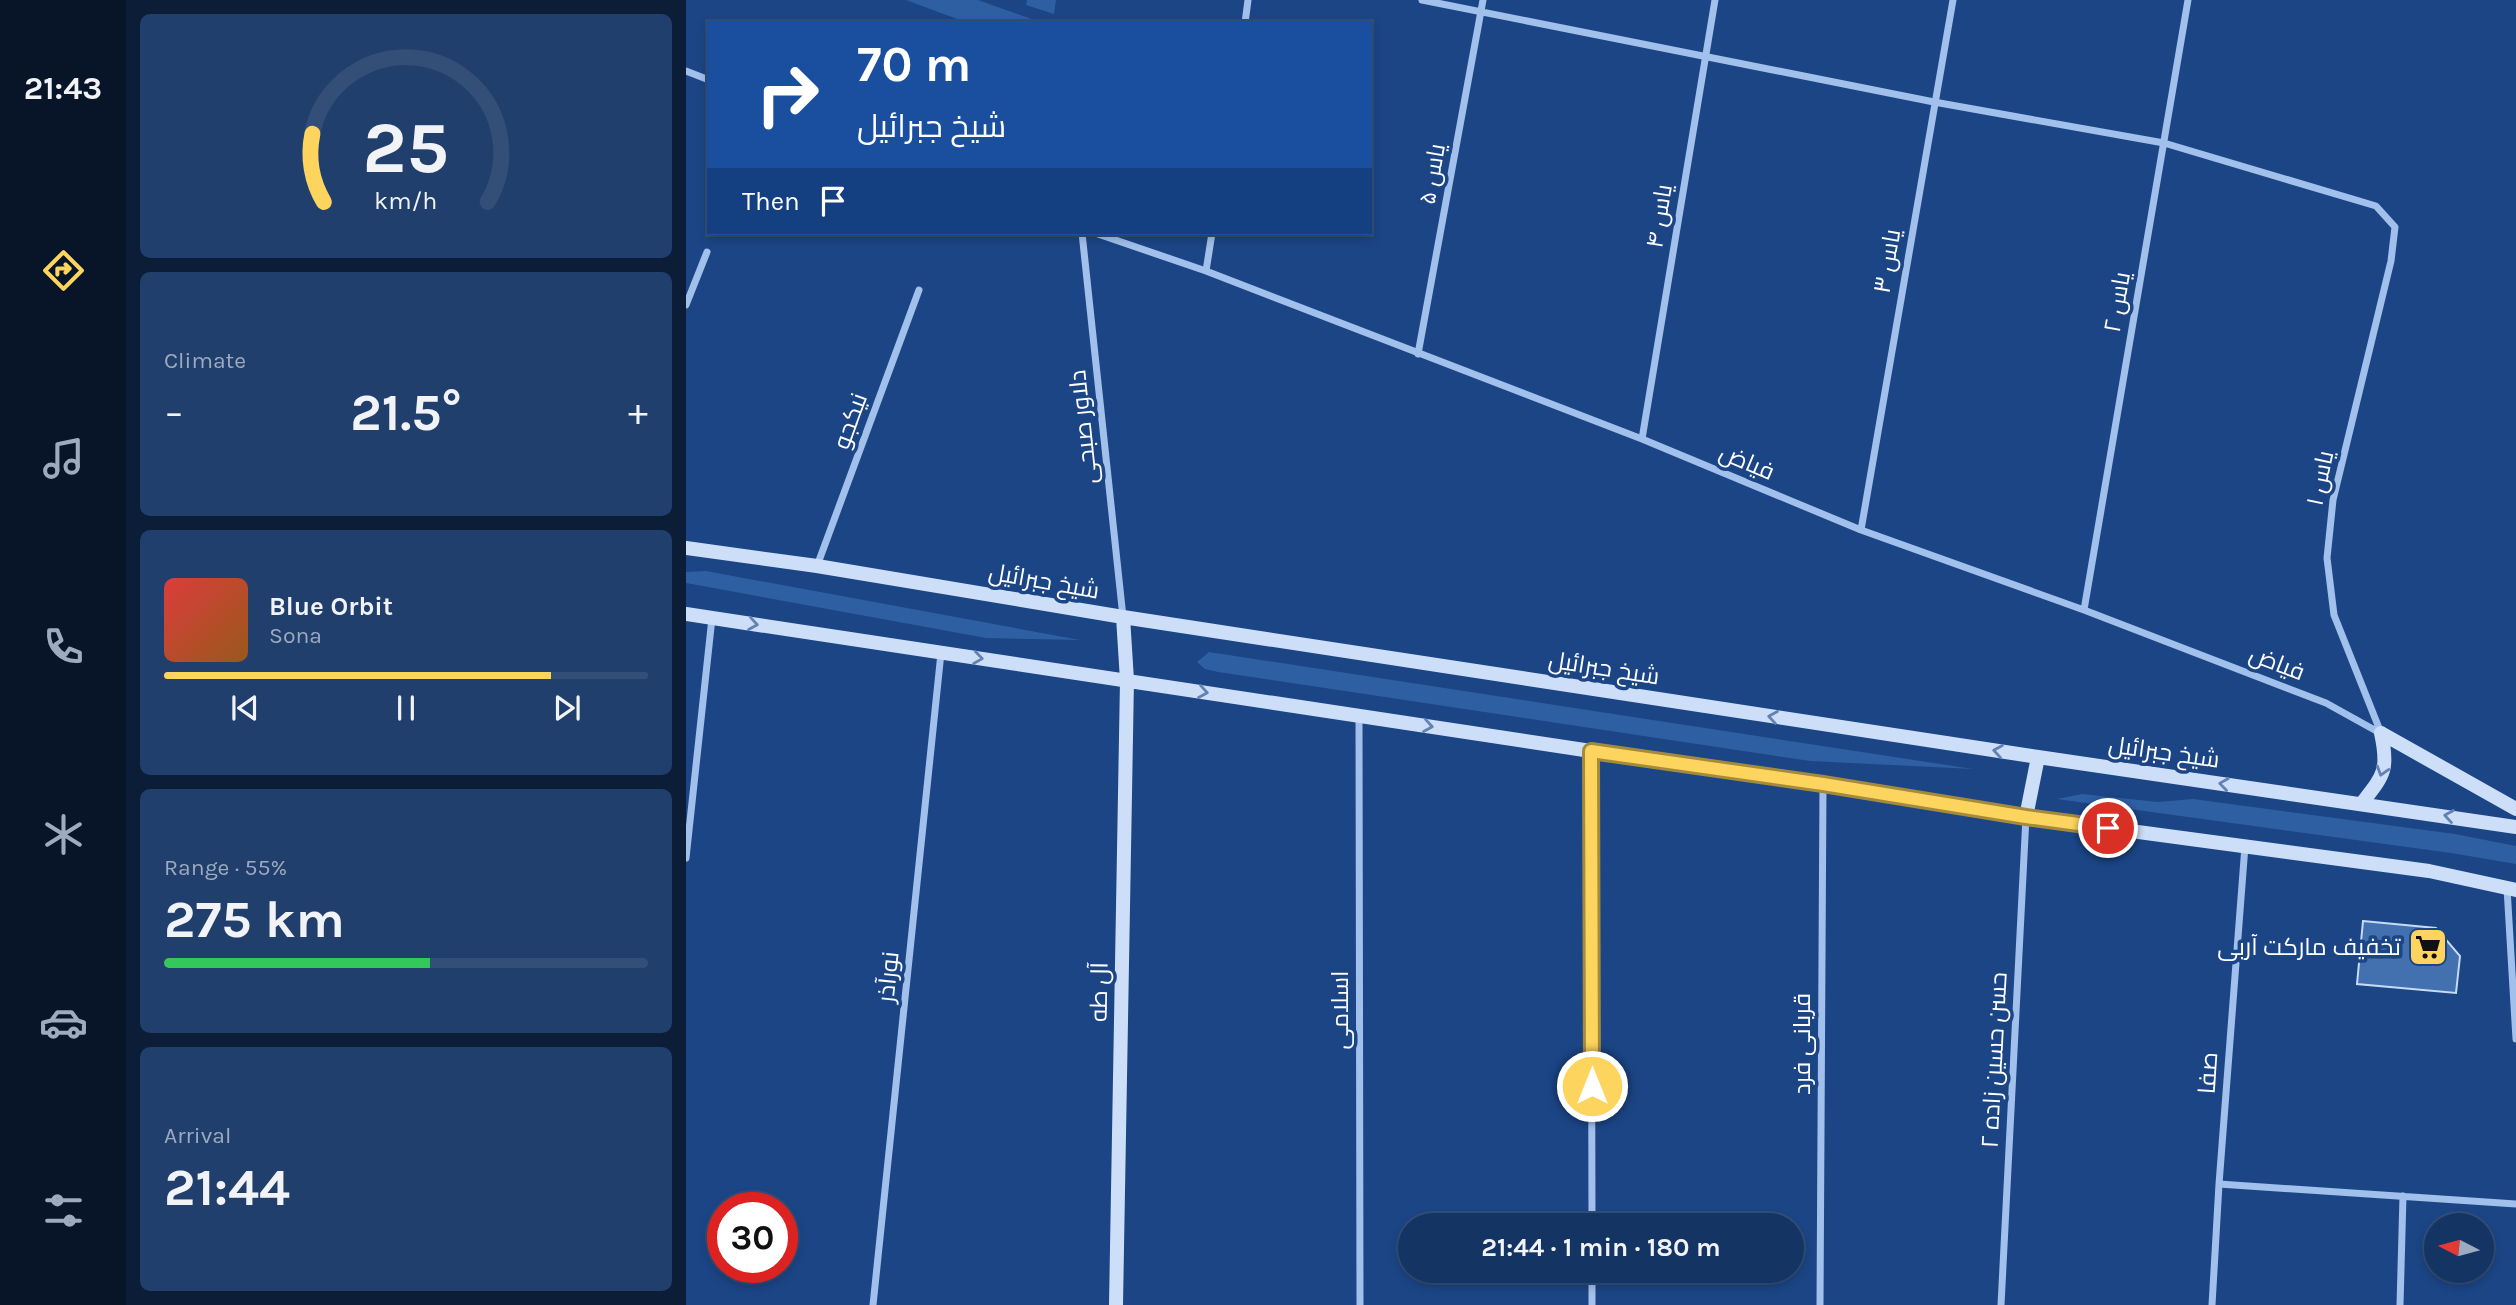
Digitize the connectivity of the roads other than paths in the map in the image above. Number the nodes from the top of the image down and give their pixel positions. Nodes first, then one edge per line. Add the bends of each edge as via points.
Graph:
1 (1248, 0) edge
2 (1422, 0) edge
3 (1483, 0) edge
4 (1716, 0) edge
5 (1953, 0) edge
6 (2188, 0) edge
7 (1481, 11) junction
8 (1245, 21) edge
9 (1705, 55) junction
10 (686, 71) edge
11 (707, 79) edge
12 (1934, 102) junction
13 (2164, 143) junction
14 (1082, 235) edge
15 (1102, 235) edge
16 (1212, 235) edge
17 (707, 252) dead end
18 (1206, 271) junction
19 (919, 290) dead end
20 (686, 305) edge
21 (1418, 354) junction
22 (1642, 439) junction
23 (1861, 530) junction
24 (686, 548) edge
25 (817, 566) junction
26 (2084, 610) junction
27 (686, 614) edge
28 (1123, 617) junction
29 (712, 618) junction
30 (942, 653) junction
31 (1127, 680) junction
32 (1359, 716) junction
33 (2381, 733) junction
34 (1591, 751) junction
35 (2038, 757) junction
36 (1823, 784) junction
37 (2362, 803) junction
38 (2516, 809) edge
39 (2026, 817) junction
40 (2516, 827) edge
41 (2245, 845) junction
42 (686, 858) edge
43 (2511, 889) edge
44 (2516, 1039) edge
45 (2218, 1184) junction
46 (2403, 1196) junction
47 (2516, 1204) edge
48 (1592, 1213) edge
49 (1592, 1283) edge
50 (873, 1305) edge
51 (1116, 1305) edge
52 (1360, 1305) edge
53 (1592, 1305) edge
54 (1820, 1305) edge
55 (2001, 1305) edge
56 (2212, 1305) edge
57 (2400, 1305) edge

1 - 8 street
2 - 7 street
3 - 7 street, یاس ۵
4 - 9 street, یاس ۴
5 - 12 street, یاس ۳
6 - 13 street, یاس ۲
7 - 9 street
7 - 21 street, یاس ۵
9 - 12 street
9 - 22 street, یاس ۴
10 - 11 street
12 - 13 street
12 - 23 street, یاس ۳
13 - 26 street, یاس ۲
13 - 33 street, یاس ۱ via 2376,206 2395,227 2391,261 2333,500 2327,558 2334,615
14 - 28 street, دلاور صبحی
15 - 18 street, فیاض
16 - 18 street
17 - 20 street
18 - 21 street, فیاض
19 - 25 street, نیکجو
21 - 22 street, فیاض
22 - 23 street, فیاض
23 - 26 street, فیاض
24 - 25 street, شیخ جبرائیل
25 - 28 street, شیخ جبرائیل
26 - 33 street, فیاض via 2326,703
27 - 29 street
28 - 31 street, آل طه
35 -> 28 street, شیخ جبرائیل
29 -> 30 street
29 - 42 street
30 -> 31 street
30 - 50 street, نورآذر
31 -> 32 street
31 - 51 street, آل طه
32 -> 34 street
32 - 52 street, اسلامی
33 -> 37 street via 2386,757 2381,780
33 - 38 street
34 - 36 street
34 - 48 street
37 -> 35 street, شیخ جبرائیل
35 - 39 street
36 - 39 street
36 - 54 street, قربانی فرد
40 -> 37 street, شیخ جبرائیل
39 - 41 street
39 - 55 street, حسن حسین زاده ۲
41 - 43 street via 2429,871
41 - 45 street, صفا
43 - 44 street
45 - 46 street
45 - 56 street, صفا
46 - 47 street
46 - 57 street
49 - 53 street

